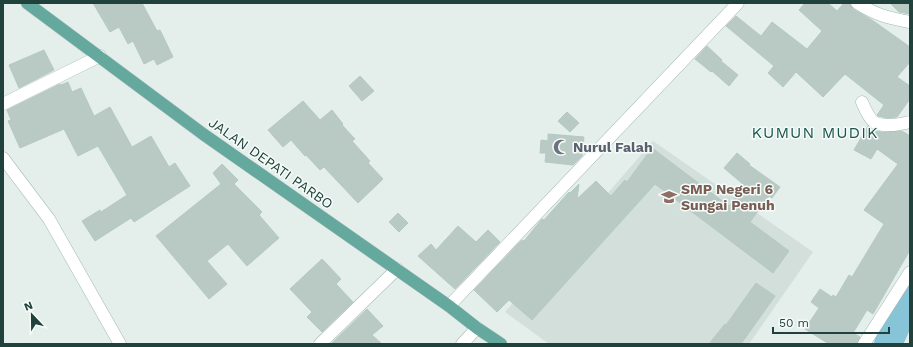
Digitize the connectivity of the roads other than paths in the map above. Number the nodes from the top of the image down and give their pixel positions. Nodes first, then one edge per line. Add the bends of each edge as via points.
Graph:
1 (27, 3) edge
2 (738, 3) edge
3 (857, 3) edge
4 (910, 22) edge
5 (100, 56) junction
6 (862, 102) dead end
7 (3, 104) edge
8 (910, 122) edge
9 (3, 158) edge
10 (398, 269) junction
11 (910, 272) edge
12 (449, 306) junction
13 (477, 328) junction
14 (120, 344) edge
15 (320, 344) edge
16 (462, 344) edge
17 (501, 344) edge
18 (864, 344) edge

1 - 5 main road, JALAN DEPATI PARBO
2 - 12 street
3 - 4 street via 884,17
5 - 7 street
5 - 10 main road, JALAN DEPATI PARBO via 203,134
6 - 8 street via 868,115 875,122 899,125
9 - 14 street via 48,219
10 - 12 main road, JALAN DEPATI PARBO
10 - 15 street
11 - 18 street
12 - 13 main road, JALAN DEPATI PARBO
13 - 16 street
13 - 17 main road, JALAN DEPATI PARBO

